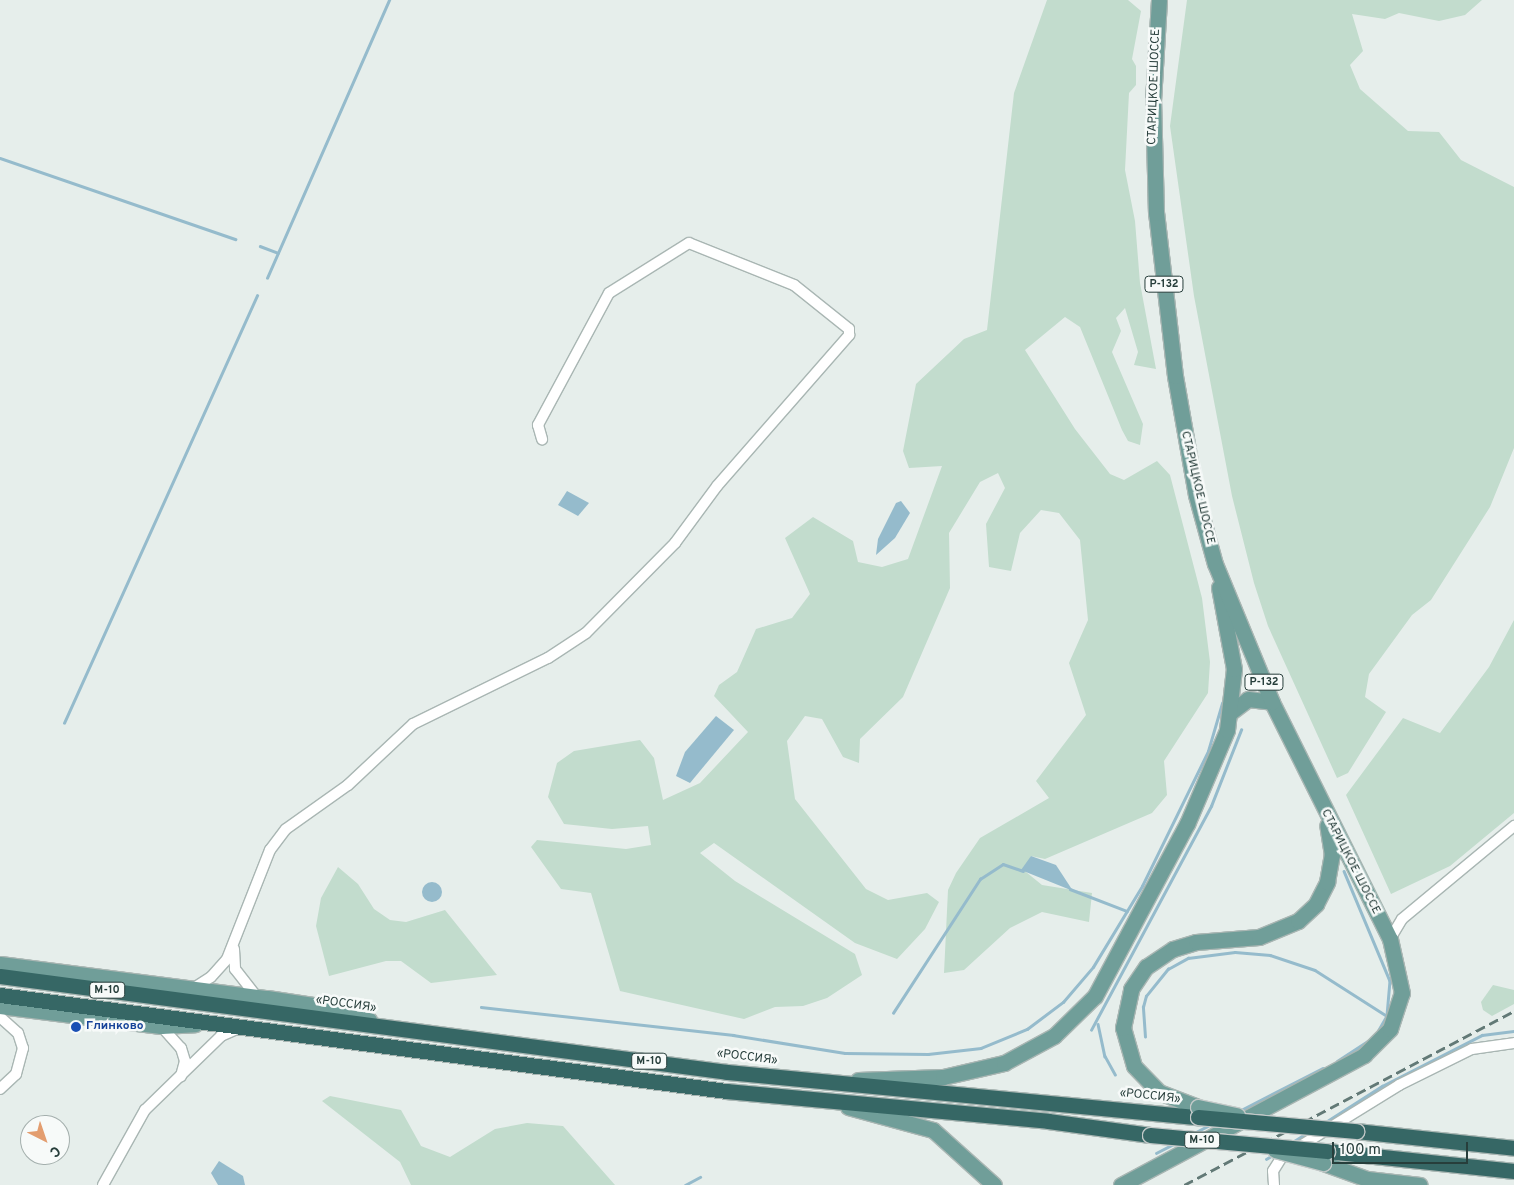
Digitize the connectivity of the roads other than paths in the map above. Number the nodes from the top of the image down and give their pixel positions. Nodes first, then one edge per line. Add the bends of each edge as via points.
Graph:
1 (1159, 0) edge
2 (542, 439) dead end
3 (1215, 564) junction
4 (1272, 702) junction
5 (1231, 712) junction
6 (1319, 802) junction
7 (1514, 826) edge
8 (1390, 939) junction
9 (234, 946) junction
10 (0, 964) edge
11 (36, 970) junction
12 (0, 976) edge
13 (192, 988) junction
14 (107, 990) junction
15 (0, 995) edge
16 (256, 996) junction
17 (0, 1006) edge
18 (0, 1016) edge
19 (225, 1023) junction
20 (161, 1026) junction
21 (247, 1026) junction
22 (390, 1026) junction
23 (1514, 1043) edge
24 (181, 1077) junction
25 (813, 1081) junction
26 (0, 1089) edge
27 (810, 1099) junction
28 (1198, 1112) junction
29 (1514, 1148) edge
30 (1325, 1157) junction
31 (1514, 1171) edge
32 (104, 1185) edge
33 (994, 1185) edge
34 (1120, 1185) edge
35 (1274, 1185) edge
36 (1420, 1185) edge

1 - 3 main road, СТАРИЦКОЕ ШОССЕ / Р-132 via 1153,119 1160,250 1185,441
2 - 9 street via 538,425 609,293 689,243 794,285 849,329 849,335 716,486 674,543 586,633 548,658 413,724 348,785 286,829 270,850
3 - 4 main road, СТАРИЦКОЕ ШОССЕ / Р-132
3 - 5 main road via 1233,658
4 - 5 main road via 1248,699
4 - 6 main road, СТАРИЦКОЕ ШОССЕ / Р-132
5 - 25 main road via 1213,770 1110,972 1090,1002 1066,1028 1017,1058 962,1074
6 - 8 main road, СТАРИЦКОЕ ШОССЕ / Р-132
6 - 28 main road via 1332,864 1324,890 1306,915 1286,929 1267,935 1196,942 1173,948 1146,967 1131,989 1123,1028 1134,1066 1159,1092
7 - 8 street via 1402,919
8 - 34 main road, СТАРИЦКОЕ ШОССЕ via 1400,970 1402,999 1390,1029 1374,1049 1335,1074
9 - 13 street via 217,972
9 - 16 street via 235,969
10 - 11 main road
11 - 13 main road
11 - 14 main road
12 - 14 highway, «РОССИЯ» / М-10
13 - 16 main road
14 - 22 highway, «РОССИЯ» / М-10
15 - 19 highway, М-10
16 - 22 main road via 319,1006
17 - 20 main road
18 - 26 street via 18,1033 23,1048 16,1074
19 - 20 main road
19 - 21 highway, М-10
20 - 24 street via 181,1048 184,1061
21 - 24 street via 222,1036
21 - 27 highway, М-10 via 610,1076
22 - 25 highway, «РОССИЯ» / М-10
23 - 35 street via 1472,1049 1399,1085 1281,1158 1273,1171
24 - 32 street via 145,1110
25 - 28 highway, «РОССИЯ» / М-10
27 - 30 highway, М-10, bridge via 1254,1144
27 - 33 main road via 933,1130
28 - 29 highway, «РОССИЯ» / М-10, bridge
30 - 31 highway, М-10
30 - 36 main road via 1367,1179

